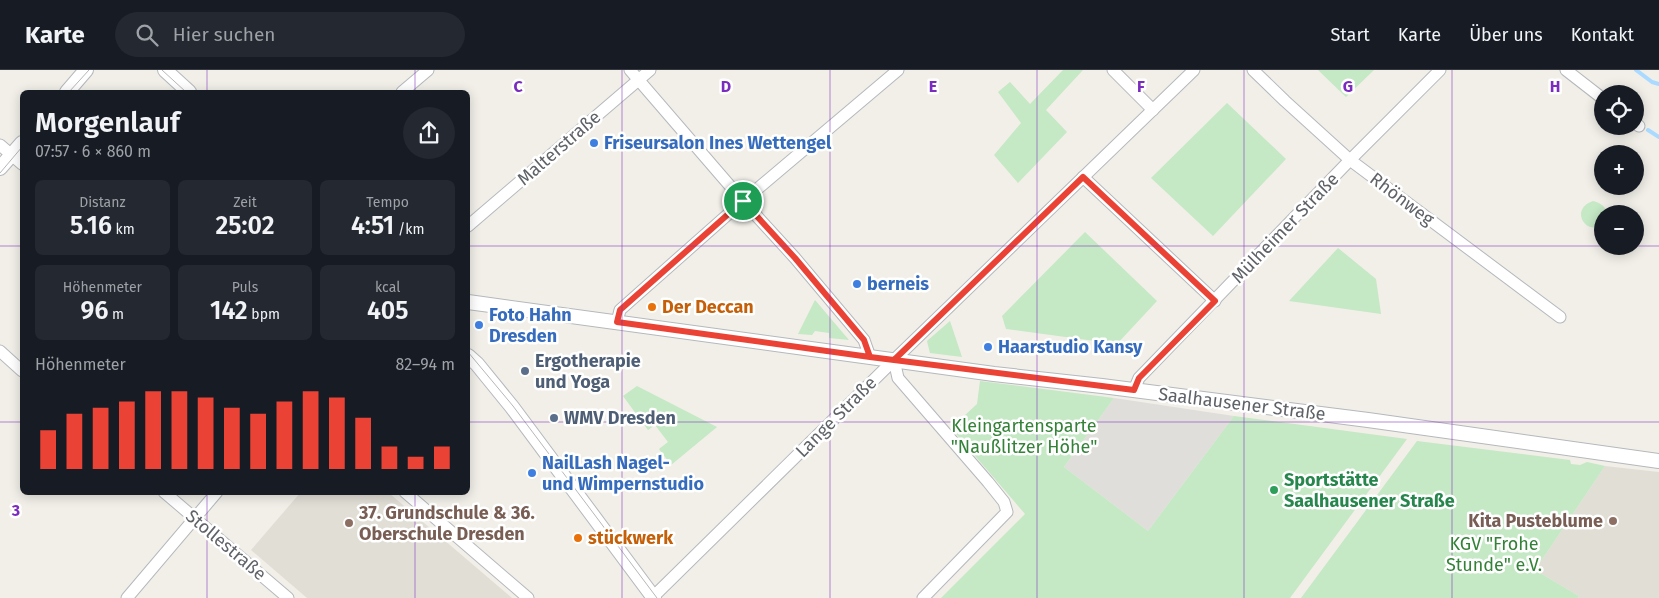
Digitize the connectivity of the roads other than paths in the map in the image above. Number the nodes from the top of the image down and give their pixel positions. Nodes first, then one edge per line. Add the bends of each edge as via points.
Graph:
1 (86, 70) edge
2 (165, 70) edge
3 (428, 70) edge
4 (630, 70) edge
5 (650, 70) edge
6 (898, 70) edge
7 (1112, 70) edge
8 (1194, 70) edge
9 (1253, 70) edge
10 (1440, 70) edge
11 (1566, 70) edge
12 (639, 80) junction
13 (69, 90) edge
14 (187, 90) edge
15 (404, 90) edge
16 (1594, 92) edge
17 (1153, 110) junction
18 (0, 145) edge
19 (20, 145) edge
20 (12, 155) junction
21 (1350, 160) junction
22 (20, 162) edge
23 (0, 168) edge
24 (1083, 177) junction
25 (743, 201) junction
26 (470, 224) edge
27 (1215, 301) junction
28 (470, 302) edge
29 (1560, 317) dead end
30 (617, 322) junction
31 (0, 351) edge
32 (870, 357) junction
33 (470, 358) edge
34 (894, 360) junction
35 (20, 368) edge
36 (1134, 390) junction
37 (1659, 460) edge
38 (167, 495) edge
39 (214, 495) edge
40 (408, 495) edge
41 (194, 519) junction
42 (127, 598) edge
43 (288, 598) edge
44 (528, 598) edge
45 (653, 598) edge
46 (923, 598) edge

1 - 13 street
2 - 14 street
3 - 15 street
4 - 12 street
5 - 12 street, Malterstraße
6 - 25 street
7 - 17 street
8 - 17 street, Lange Straße
9 - 21 street, Rhönweg
10 - 21 street, Mülheimer Straße
11 - 16 street
12 - 25 street
12 - 26 street, Malterstraße
17 - 24 street, Lange Straße
18 - 20 street
19 - 20 street
20 - 22 street
20 - 23 street
21 - 27 street, Mülheimer Straße
21 - 29 street, Rhönweg
24 - 27 street
24 - 34 street, Lange Straße
25 - 30 street via 620,310
25 - 32 street via 864,340
27 - 36 street, Mülheimer Straße via 1139,378
28 - 30 street, Saalhausener Straße
30 - 32 street, Saalhausener Straße
31 - 35 street
32 - 34 street, Saalhausener Straße
33 - 45 street via 512,407
34 - 36 street, Saalhausener Straße
34 - 45 street, Lange Straße
34 - 46 street via 898,378 988,482 1004,502 1007,512
36 - 37 street, Saalhausener Straße
38 - 41 street, Stollestraße
39 - 41 street
40 - 44 street
41 - 42 street
41 - 43 street, Stollestraße

